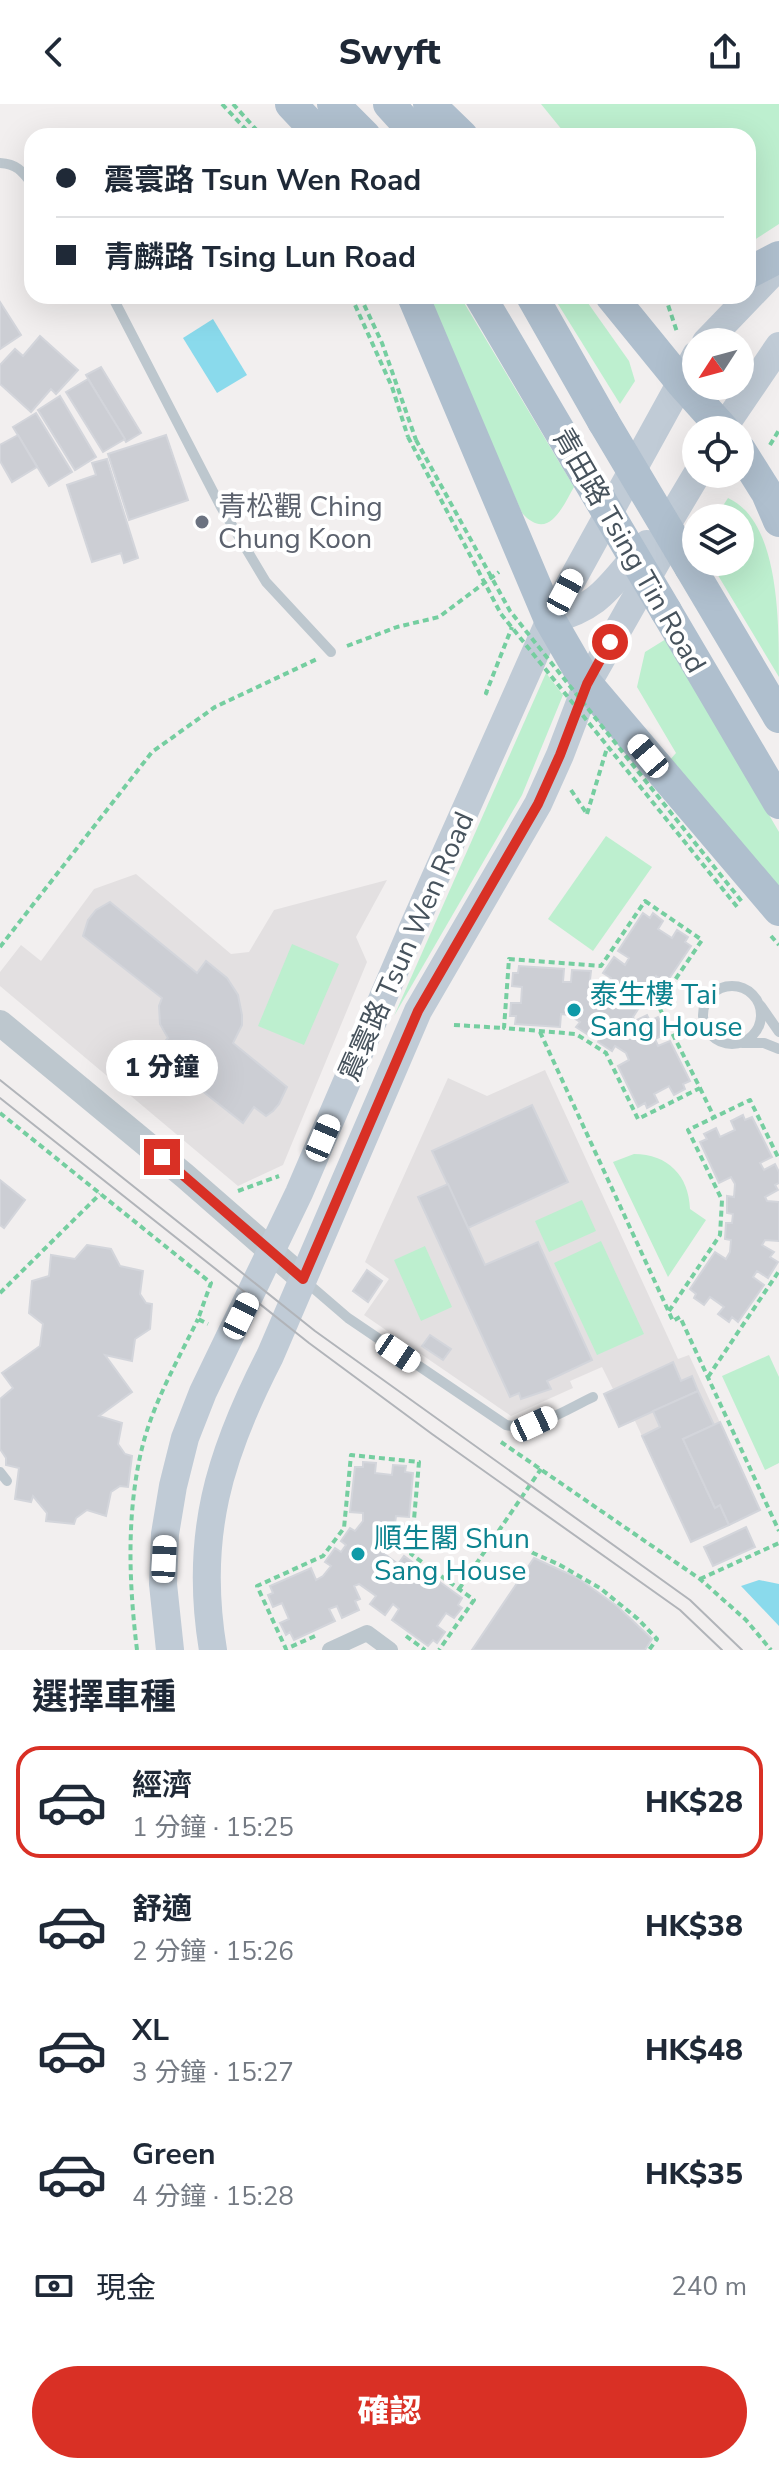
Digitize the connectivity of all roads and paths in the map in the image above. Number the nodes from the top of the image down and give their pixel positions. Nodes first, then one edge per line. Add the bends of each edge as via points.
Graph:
1 (222, 104) edge
2 (233, 104) edge
3 (291, 104) edge
4 (333, 104) edge
5 (389, 104) edge
6 (429, 104) edge
7 (244, 128) edge
8 (255, 128) edge
9 (314, 128) edge
10 (357, 128) edge
11 (411, 128) edge
12 (454, 128) edge
13 (0, 163) edge
14 (24, 173) edge
15 (779, 257) edge
16 (779, 266) edge
17 (756, 269) edge
18 (756, 290) edge
19 (116, 304) edge
20 (355, 304) edge
21 (364, 304) edge
22 (416, 304) edge
23 (485, 304) edge
24 (537, 304) edge
25 (621, 304) edge
26 (668, 304) edge
27 (742, 304) edge
28 (719, 328) edge
29 (779, 346) edge
30 (682, 348) edge
31 (682, 355) edge
32 (682, 363) edge
33 (738, 416) edge
34 (754, 474) edge
35 (689, 488) edge
36 (669, 521) junction
37 (779, 521) edge
38 (503, 569) dead end
39 (550, 620) junction
40 (512, 627) junction
41 (331, 652) junction
42 (587, 684) junction
43 (486, 693) dead end
44 (779, 717) edge
45 (607, 745) junction
46 (567, 784) dead end
47 (779, 803) edge
48 (743, 903) dead end
49 (738, 908) dead end
50 (779, 910) edge
51 (0, 947) edge
52 (758, 1001) junction
53 (0, 1023) edge
54 (454, 1025) dead end
55 (504, 1028) junction
56 (539, 1031) junction
57 (779, 1032) edge
58 (740, 1044) junction
59 (779, 1049) edge
60 (700, 1088) junction
61 (0, 1113) edge
62 (714, 1117) junction
63 (779, 1159) edge
64 (100, 1194) junction
65 (272, 1252) junction
66 (779, 1271) edge
67 (303, 1279) junction
68 (0, 1293) edge
69 (669, 1311) junction
70 (231, 1336) junction
71 (708, 1377) junction
72 (593, 1397) dead end
73 (776, 1517) edge
74 (499, 1530) junction
75 (779, 1531) edge
76 (779, 1543) edge
77 (700, 1579) junction
78 (459, 1589) junction
79 (328, 1630) dead end
80 (403, 1634) dead end
81 (170, 1650) edge
82 (213, 1650) edge
83 (330, 1650) edge
84 (390, 1650) edge
85 (425, 1650) edge
86 (439, 1650) edge
87 (649, 1650) edge
88 (771, 1650) edge

1 - 7 path
2 - 8 path
3 - 9 main road
4 - 10 main road
5 - 11 main road
6 - 12 main road
13 - 14 lane via 13,163
15 - 17 main road
16 - 18 main road
19 - 41 lane via 221,507 266,582
20 - 40 path, bridge via 408,437
21 - 48 path, bridge via 416,440 510,611
22 - 39 main road
23 - 47 main road, 青田路 Tsing Tin Road, bridge
24 - 44 main road, 青田路 Tsing Tin Road, bridge
25 - 31 main road
26 - 30 path
27 - 28 main road
29 - 33 main road
32 - 39 main road, 震寰路 Tsun Wen Road
34 - 37 main road
35 - 36 main road, 震寰路 Tsun Wen Road
36 - 39 main road via 600,597 577,613
36 - 42 main road, 震寰路 Tsun Wen Road via 658,559
38 - 41 path via 439,617
39 - 42 main road
39 - 65 main road, 震寰路 Tsun Wen Road
40 - 43 path
40 - 45 path, bridge
41 - 51 path via 215,707 152,752
42 - 50 main road
42 - 67 main road, 震寰路 Tsun Wen Road via 538,804 418,1011
45 - 46 path via 587,814
45 - 49 path, bridge
52 - 57 lane
52 - 58 lane via 759,1027
52 - 58 lane via 737,987 724,987 705,1004 706,1029 715,1039
53 - 65 street
54 - 55 path
55 - 56 path
55 - 60 path via 509,959 601,966 645,901 702,940 658,1005
56 - 60 path via 576,1034 606,1053 638,1119
56 - 69 path
58 - 59 lane via 764,1043
60 - 62 path
61 - 64 path
62 - 63 path via 750,1100
62 - 69 path via 688,1130 722,1200 720,1235
64 - 68 path
64 - 70 path via 211,1283 198,1319
65 - 67 street
65 - 70 main road, 震寰路 Tsun Wen Road
66 - 71 path
67 - 72 lane via 348,1318 506,1425 534,1424
67 - 82 main road, 震寰路 Tsun Wen Road via 243,1410 215,1495 207,1584
69 - 71 path via 673,1321 680,1317
70 - 81 main road, 震寰路 Tsun Wen Road via 185,1438 173,1486 163,1584
71 - 73 path
73 - 75 path
74 - 77 path via 541,1469
74 - 78 path
74 - 87 path via 620,1603 657,1639
76 - 77 path
77 - 88 path
78 - 79 path via 411,1554 419,1462 351,1455 344,1528 323,1556 257,1586 286,1649
78 - 86 path via 474,1600
80 - 85 path
83 - 84 street via 367,1633

